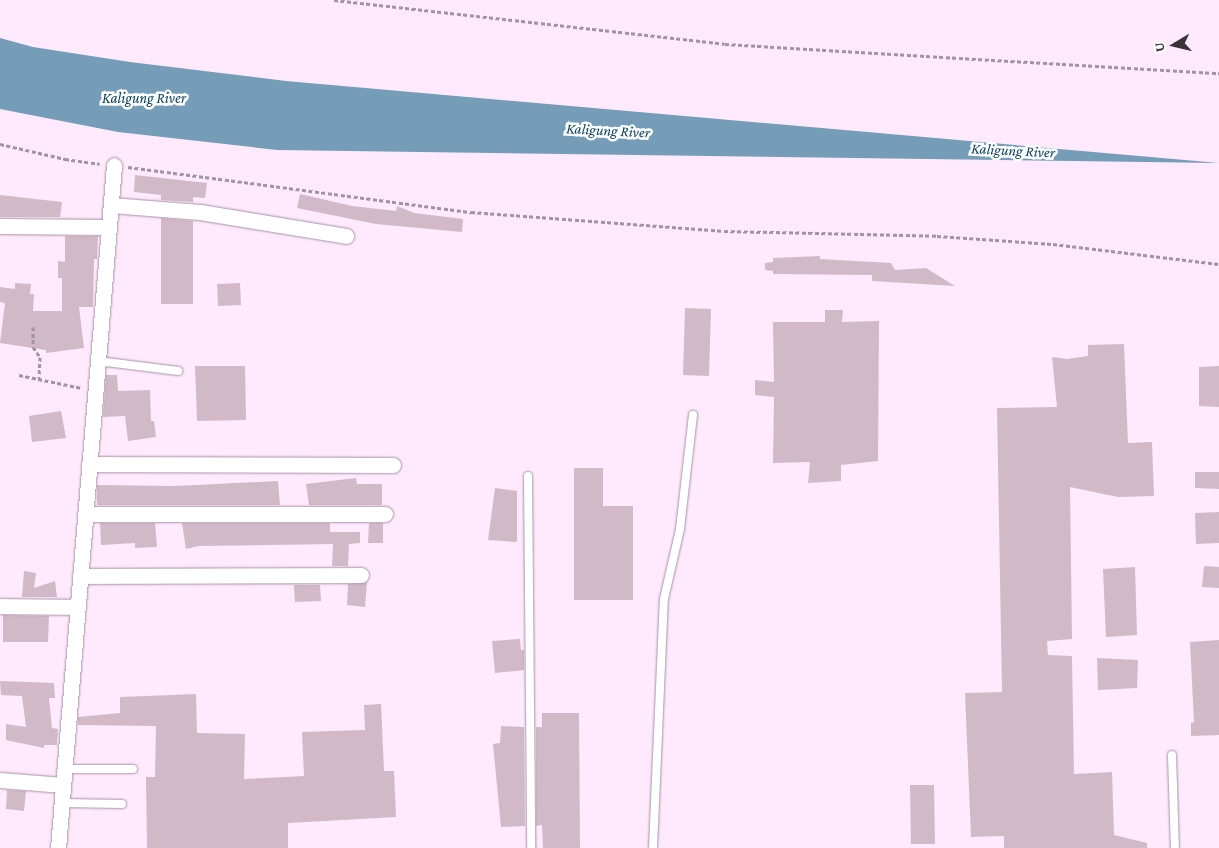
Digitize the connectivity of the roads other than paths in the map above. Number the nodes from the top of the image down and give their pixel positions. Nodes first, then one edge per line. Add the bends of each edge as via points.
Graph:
1 (114, 165) road end
2 (111, 205) junction
3 (0, 226) edge
4 (109, 227) junction
5 (346, 236) dead end
6 (98, 361) junction
7 (178, 371) dead end
8 (693, 414) dead end
9 (89, 464) junction
10 (393, 464) dead end
11 (528, 476) dead end
12 (85, 514) junction
13 (385, 514) dead end
14 (362, 574) dead end
15 (80, 576) junction
16 (0, 606) edge
17 (77, 607) junction
18 (1172, 756) dead end
19 (64, 769) junction
20 (133, 769) dead end
21 (0, 780) edge
22 (63, 785) junction
23 (62, 803) junction
24 (122, 804) dead end
25 (58, 848) edge
26 (531, 848) edge
27 (654, 848) edge
28 (1175, 848) edge

1 - 2 street
2 - 4 street
2 - 5 street via 200,212
3 - 4 street
4 - 6 street
6 - 7 lane
6 - 9 street
8 - 27 lane via 680,529 664,599
9 - 10 street
9 - 12 street
11 - 26 lane
12 - 13 street
12 - 15 street
14 - 15 street
15 - 17 street
16 - 17 street
17 - 19 street
18 - 28 lane
19 - 20 lane
19 - 22 street
21 - 22 street
22 - 23 street
23 - 24 lane
23 - 25 street

